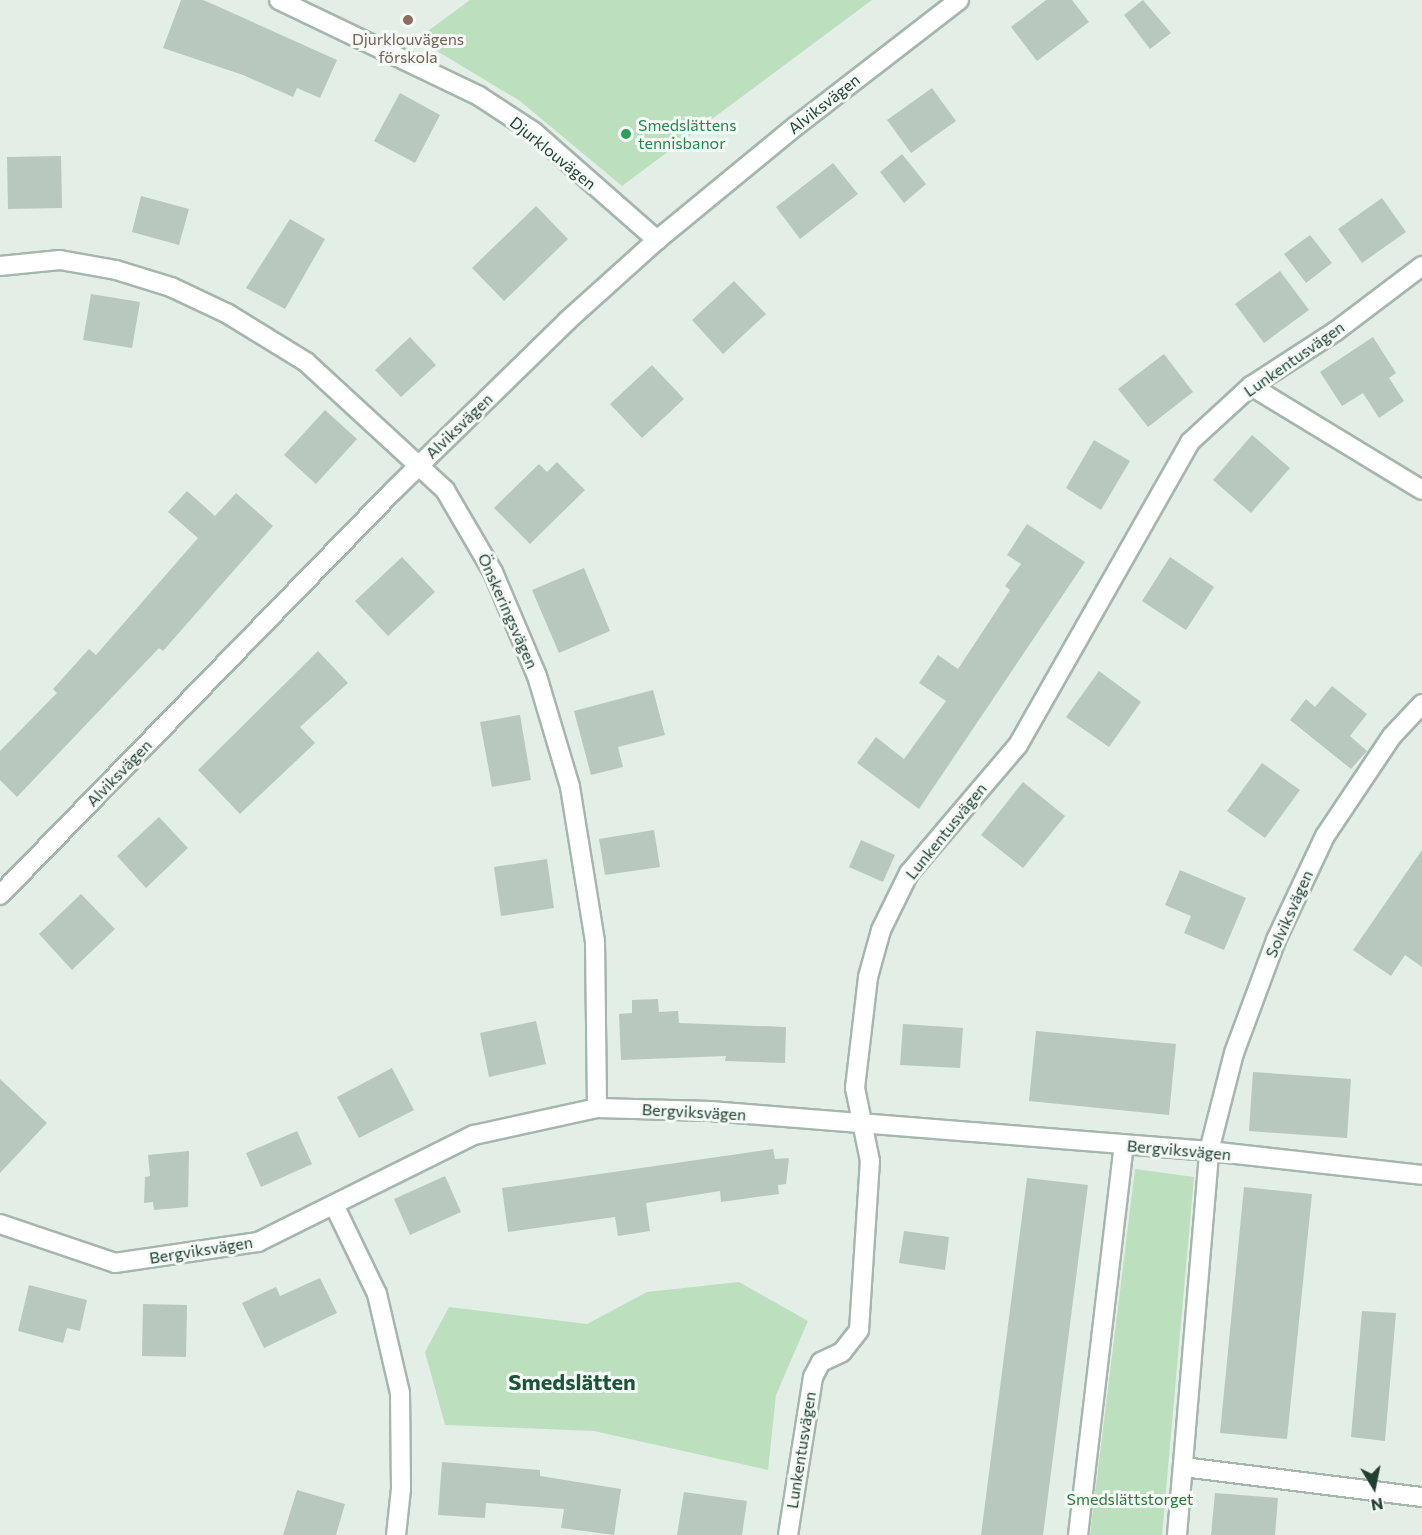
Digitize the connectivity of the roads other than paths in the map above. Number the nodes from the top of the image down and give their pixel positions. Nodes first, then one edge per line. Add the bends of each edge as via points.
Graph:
1 (279, 0) edge
2 (959, 0) edge
3 (657, 240) junction
4 (0, 266) edge
5 (1422, 266) edge
6 (1251, 386) junction
7 (419, 464) junction
8 (1422, 490) edge
9 (1422, 704) edge
10 (0, 895) edge
11 (597, 1108) junction
12 (860, 1125) junction
13 (1124, 1145) junction
14 (1209, 1151) junction
15 (1422, 1175) edge
16 (335, 1207) junction
17 (0, 1224) edge
18 (1184, 1467) junction
19 (1422, 1497) edge
20 (396, 1535) edge
21 (789, 1535) edge
22 (1078, 1535) edge
23 (1177, 1535) edge

1 - 3 street, Djurklouvägen via 479,96 534,132
2 - 3 street, Alviksvägen via 795,126
3 - 7 street, Alviksvägen
4 - 7 street, Önskeringsvägen via 60,260 116,270 171,287 228,314 306,362
5 - 6 street, Lunkentusvägen via 1335,331
6 - 8 street
6 - 12 street, Lunkentusvägen via 1191,442 1018,745 909,873 881,930 868,977 855,1088
7 - 10 street, Alviksvägen
7 - 11 street, Önskeringsvägen via 446,490 493,572 537,676 570,787 595,941
9 - 14 street, Solviksvägen via 1392,736 1325,837 1295,898 1234,1053
11 - 12 street, Bergviksvägen via 710,1111
11 - 16 street, Bergviksvägen via 474,1135
12 - 13 street, Bergviksvägen
12 - 21 street, Lunkentusvägen via 870,1161 859,1330 842,1352 821,1362 813,1377
13 - 14 street, Bergviksvägen
13 - 22 street
14 - 15 street, Bergviksvägen
14 - 18 street
16 - 17 street, Bergviksvägen via 258,1242 115,1263
16 - 20 street via 377,1294 400,1393 401,1489
18 - 19 street
18 - 23 street

